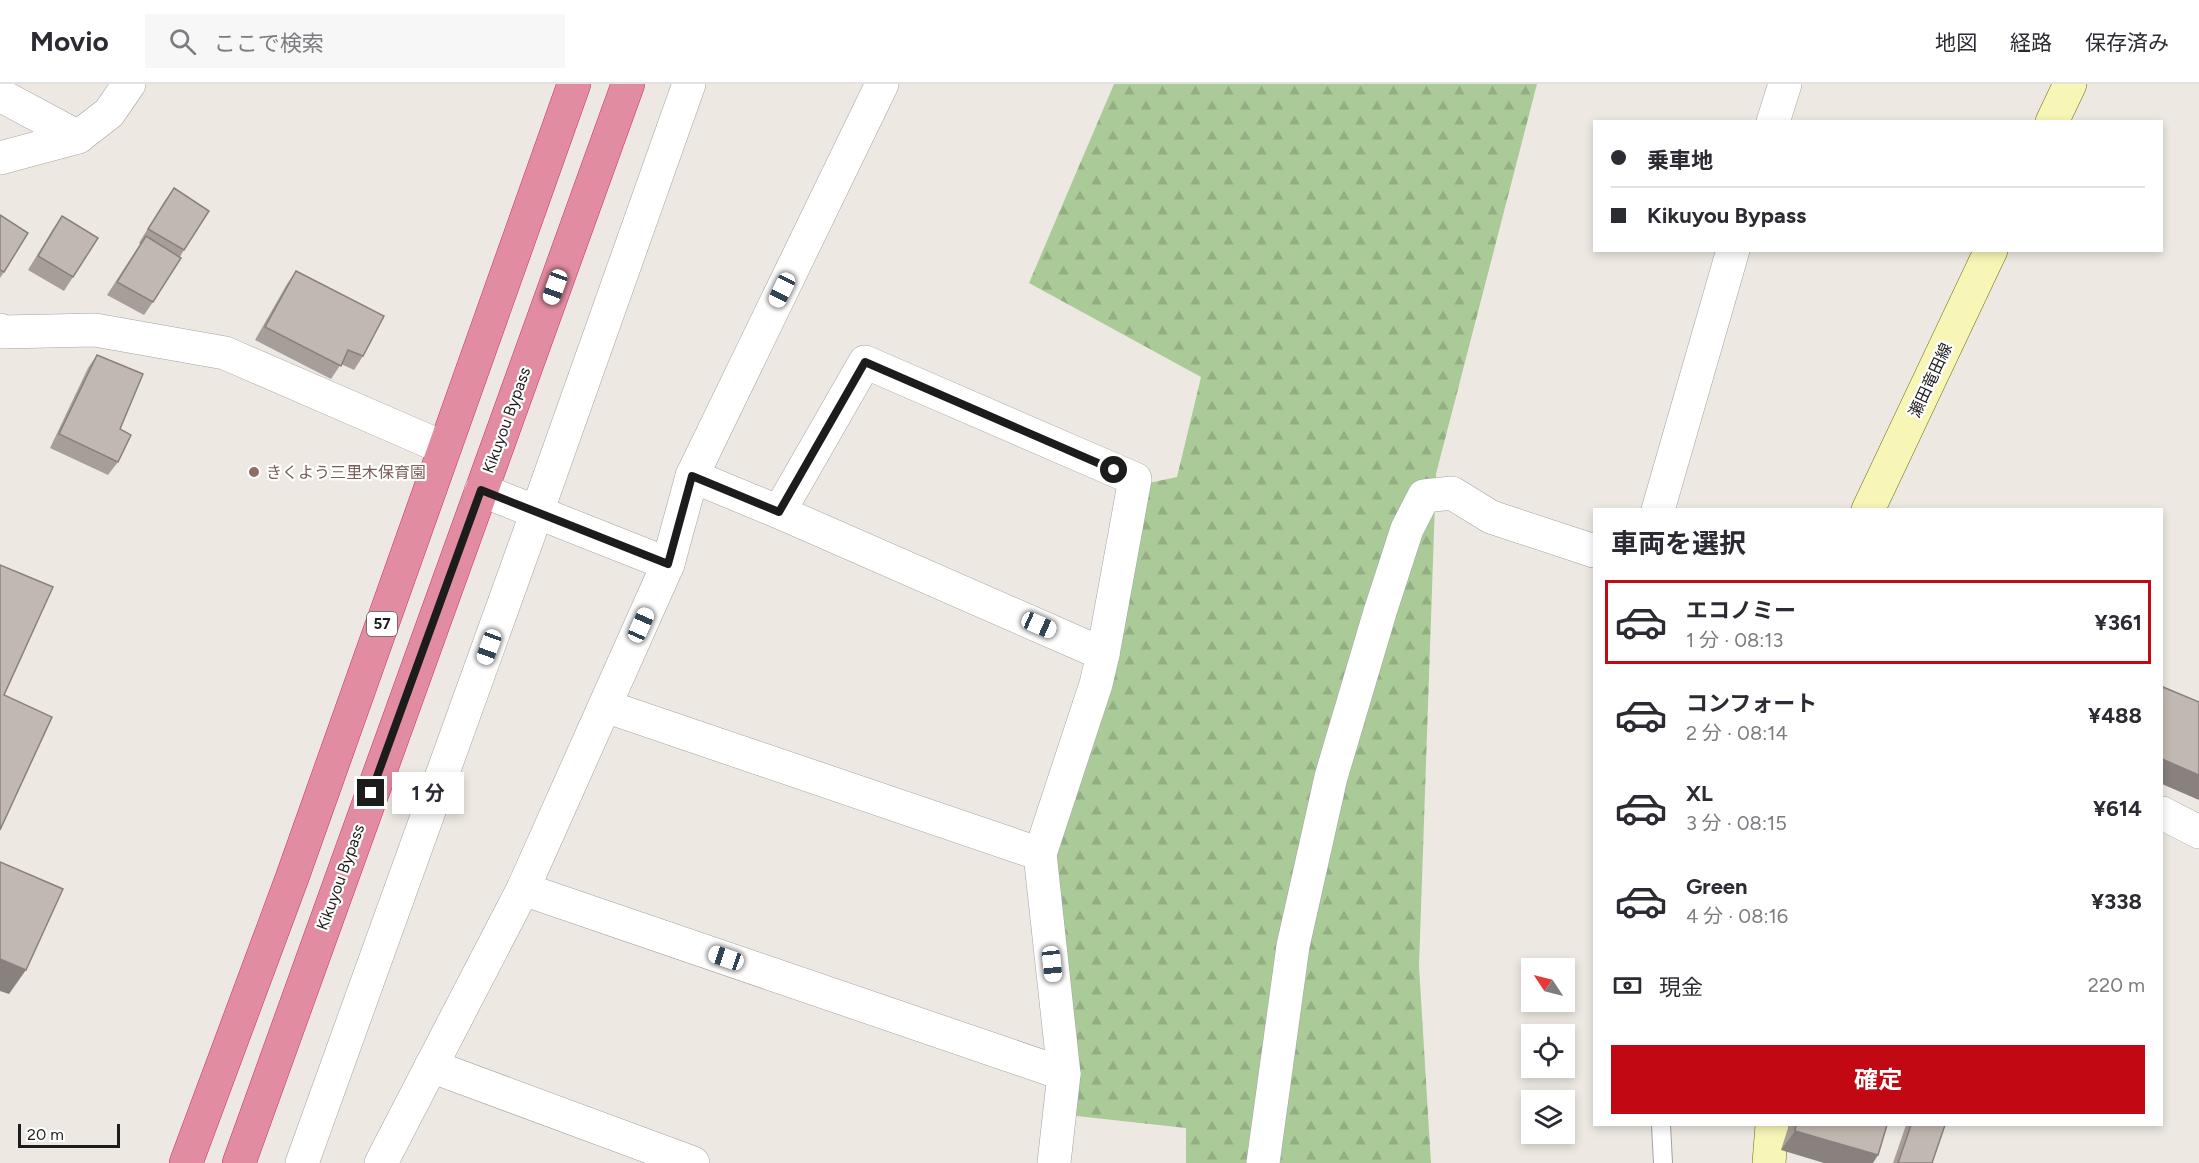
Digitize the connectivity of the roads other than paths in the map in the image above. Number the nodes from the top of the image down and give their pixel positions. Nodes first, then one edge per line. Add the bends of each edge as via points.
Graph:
1 (129, 84) edge
2 (574, 84) edge
3 (628, 84) edge
4 (689, 84) edge
5 (882, 84) edge
6 (1785, 84) edge
7 (2070, 84) edge
8 (0, 95) edge
9 (1774, 120) edge
10 (2053, 120) edge
11 (78, 137) junction
12 (0, 158) edge
13 (1731, 252) edge
14 (1990, 252) edge
15 (0, 330) edge
16 (444, 448) junction
17 (692, 476) junction
18 (481, 490) junction
19 (1659, 508) edge
20 (1869, 508) edge
21 (537, 512) junction
22 (779, 512) junction
23 (1593, 550) edge
24 (668, 564) junction
25 (1103, 654) junction
26 (605, 706) junction
27 (2163, 814) edge
28 (2199, 832) edge
29 (1040, 854) junction
30 (523, 889) junction
31 (431, 1066) junction
32 (1064, 1074) junction
33 (1661, 1126) edge
34 (1772, 1126) edge
35 (186, 1163) edge
36 (239, 1163) edge
37 (302, 1163) edge
38 (381, 1163) edge
39 (693, 1163) edge
40 (1054, 1163) edge
41 (1263, 1163) edge
42 (1663, 1163) edge
43 (1769, 1163) edge

1 - 11 street via 110,112
2 - 16 highway, 57
3 - 18 highway, Kikuyou Bypass
4 - 21 street
5 - 17 street
6 - 9 street
7 - 10 main road
8 - 11 street
11 - 12 street
13 - 19 street
14 - 20 main road, 瀬田竜田線
15 - 16 street via 95,330 225,353
16 - 35 highway, 57
17 - 22 street
17 - 24 street
18 - 21 street
18 - 36 highway, Kikuyou Bypass
21 - 24 street
21 - 37 street
22 - 25 street
22 - 25 street via 865,362 1135,479
23 - 41 street via 1491,517 1452,493 1424,496 1407,529 1331,777 1293,946
24 - 26 street
25 - 29 street
26 - 29 street
26 - 30 street
27 - 28 street
29 - 32 street
30 - 31 street
30 - 32 street
31 - 38 street
31 - 39 street
32 - 40 street
33 - 42 lane
34 - 43 main road

